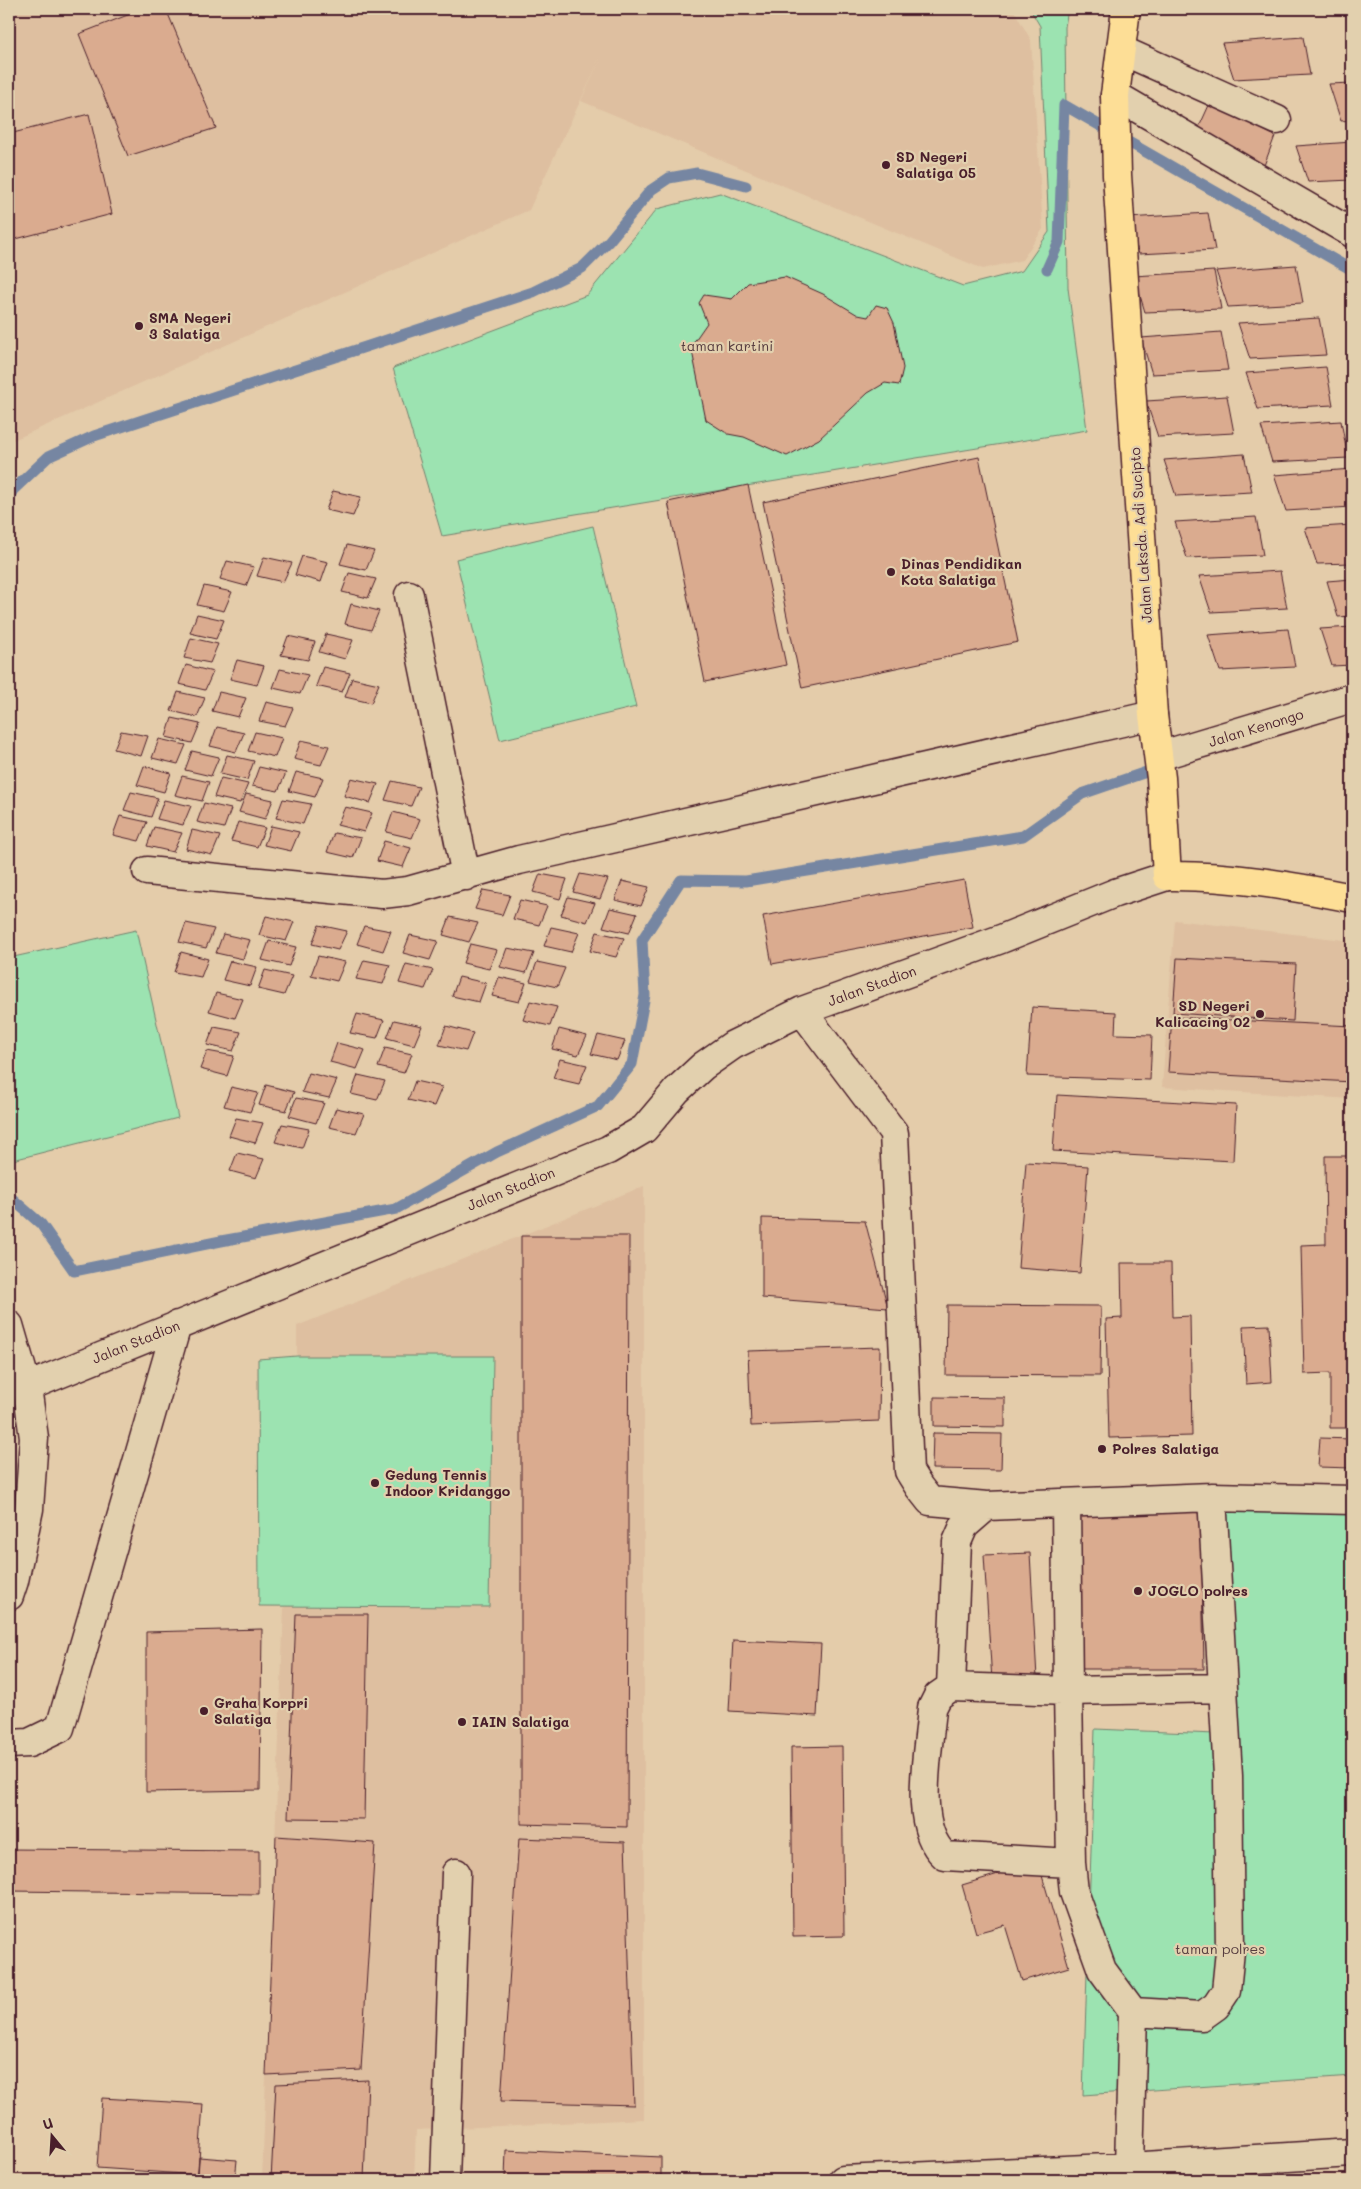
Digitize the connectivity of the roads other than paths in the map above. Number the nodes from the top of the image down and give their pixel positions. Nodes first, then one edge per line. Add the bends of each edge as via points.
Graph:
1 (1126, 9) edge
2 (1121, 50) junction
3 (1115, 97) junction
4 (1277, 120) dead end
5 (1352, 233) edge
6 (409, 596) dead end
7 (1352, 698) edge
8 (1153, 715) junction
9 (1160, 764) junction
10 (147, 871) dead end
11 (466, 876) junction
12 (1167, 876) junction
13 (1352, 898) edge
14 (802, 1011) junction
15 (177, 1325) junction
16 (9, 1326) edge
17 (27, 1387) junction
18 (1212, 1497) junction
19 (1352, 1500) edge
20 (1066, 1503) junction
21 (988, 1506) junction
22 (9, 1596) edge
23 (951, 1687) junction
24 (1223, 1688) junction
25 (1068, 1691) junction
26 (9, 1744) edge
27 (1071, 1864) junction
28 (456, 1873) dead end
29 (1133, 2012) junction
30 (1352, 2153) edge
31 (1128, 2167) junction
32 (445, 2180) edge
33 (843, 2180) edge

1 - 2 main road, Jalan Laksda. Adi Sucipto
2 - 3 main road, Jalan Laksda. Adi Sucipto
2 - 4 street
3 - 5 street
3 - 8 main road, Jalan Laksda. Adi Sucipto via 1117,175
6 - 11 street
7 - 9 street, Jalan Kenongo
8 - 9 main road, Jalan Laksda. Adi Sucipto
8 - 11 street via 519,860
9 - 12 main road, Jalan Laksda. Adi Sucipto
10 - 11 street via 382,894
12 - 13 main road via 1204,875 1254,880
12 - 14 street, Jalan Stadion via 1116,892 1001,939
14 - 15 street, Jalan Stadion via 732,1045 677,1090 644,1129 608,1150
14 - 21 street via 894,1133 909,1471 930,1501
15 - 17 street, Jalan Stadion
15 - 26 street via 60,1728 28,1743
16 - 17 street
17 - 22 street via 34,1438 29,1509
18 - 19 street
18 - 20 street
18 - 24 street
20 - 21 street
20 - 25 street
21 - 23 street via 964,1526 957,1542
23 - 25 street
23 - 27 street via 938,1696 932,1708 924,1806 935,1848 944,1856
24 - 25 street
24 - 29 street via 1230,1951 1226,1991 1216,2006 1202,2016
25 - 27 street
27 - 29 street via 1077,1901 1102,1970
28 - 32 street
29 - 31 street
30 - 31 street
31 - 33 street

